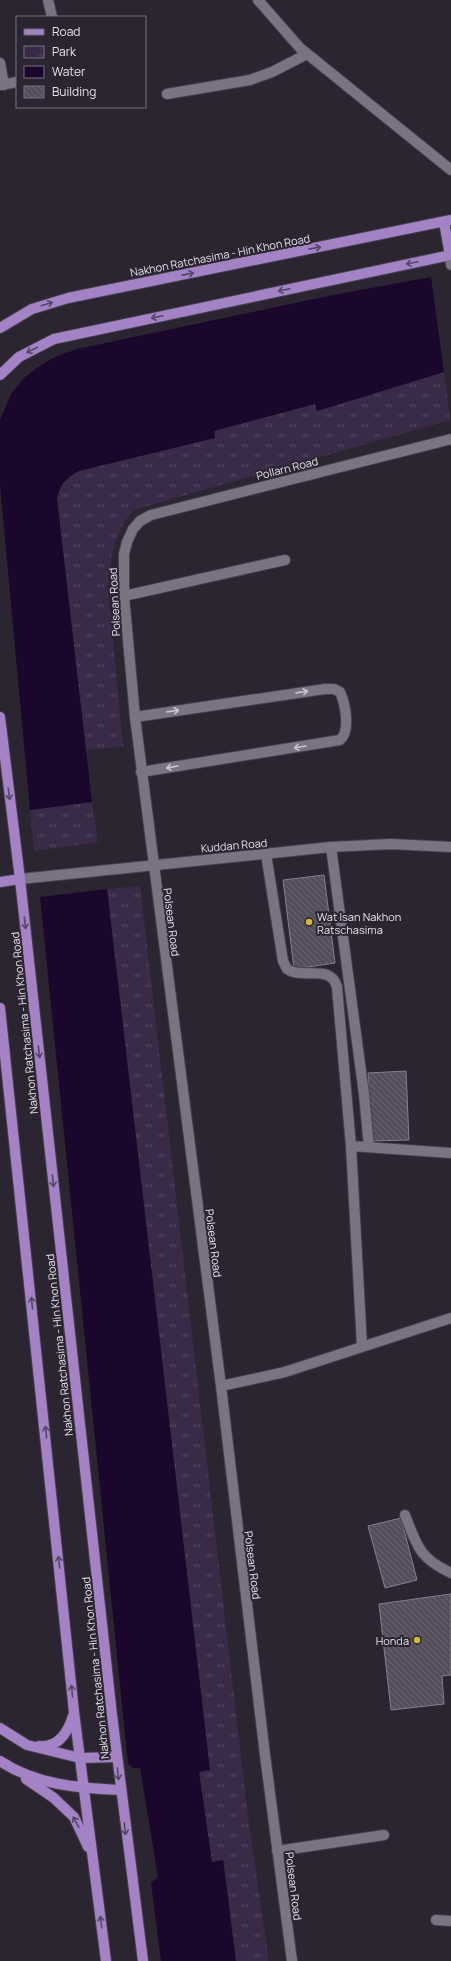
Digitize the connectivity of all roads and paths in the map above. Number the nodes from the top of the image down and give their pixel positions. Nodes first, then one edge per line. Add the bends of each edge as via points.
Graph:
1 (48, 0) edge
2 (258, 0) edge
3 (52, 16) edge
4 (307, 54) junction
5 (0, 63) edge
6 (16, 82) edge
7 (2, 85) edge
8 (167, 94) dead end
9 (451, 170) edge
10 (448, 221) edge
11 (451, 258) edge
12 (0, 328) edge
13 (0, 375) edge
14 (451, 439) edge
15 (133, 529) joint
16 (285, 560) dead end
17 (124, 596) junction
18 (0, 716) edge
19 (135, 717) junction
20 (141, 772) junction
21 (451, 846) edge
22 (331, 847) junction
23 (266, 854) junction
24 (153, 865) junction
25 (20, 879) junction
26 (0, 882) edge
27 (0, 1009) edge
28 (351, 1146) junction
29 (369, 1147) junction
30 (451, 1153) edge
31 (451, 1318) edge
32 (362, 1346) junction
33 (221, 1386) junction
34 (405, 1515) dead end
35 (451, 1573) edge
36 (74, 1712) junction
37 (0, 1728) edge
38 (28, 1745) junction
39 (117, 1757) junction
40 (80, 1758) junction
41 (0, 1762) edge
42 (15, 1771) junction
43 (84, 1788) junction
44 (120, 1790) junction
45 (384, 1835) dead end
46 (277, 1851) junction
47 (92, 1857) junction
48 (436, 1920) dead end
49 (451, 1921) edge
50 (106, 1961) edge
51 (143, 1961) edge
52 (292, 1961) edge

1 - 3 street
2 - 4 street
4 - 8 street via 250,80
4 - 9 street
5 - 7 street
6 - 7 street
10 - 11 main road
12 -> 10 main road, Nakhon Ratchasima - Hin Khon Road via 32,309 68,298
11 -> 13 main road via 54,339 19,357
14 - 15 street, Pollarn Road via 151,515 140,521
15 - 17 street, Polsean Road via 124,554
16 - 17 street
17 - 19 street, Polsean Road
18 -> 25 main road, Nakhon Ratchasima - Hin Khon Road
19 - 20 street, Polsean Road
19 -> 20 street via 325,689 340,692 345,714 345,731 340,740
20 - 24 street, Polsean Road
21 - 22 street, Kuddan Road via 391,844
22 - 23 street, Kuddan Road
22 - 29 street
23 - 24 street, Kuddan Road
23 - 28 street via 284,965 290,972 326,974 333,978 336,984
24 - 25 street, Kuddan Road
24 - 33 street, Polsean Road
25 - 26 main road
25 -> 39 main road, Nakhon Ratchasima - Hin Khon Road
36 -> 27 main road, Nakhon Ratchasima - Hin Khon Road
28 - 29 street
28 - 32 street
29 - 30 street
31 - 32 street
32 - 33 street via 284,1372
33 - 46 street, Polsean Road
34 - 35 street via 417,1545 427,1560
36 - 38 main road via 68,1731 58,1742 45,1747
36 - 40 main road, Nakhon Ratchasima - Hin Khon Road
37 - 38 main road
38 - 40 main road
39 - 40 main road
39 -> 44 main road, Nakhon Ratchasima - Hin Khon Road
40 - 43 main road, Nakhon Ratchasima - Hin Khon Road
41 - 42 main road
42 - 43 main road via 41,1780
47 -> 42 main road via 74,1817 54,1798
43 - 44 main road
43 - 47 main road, Nakhon Ratchasima - Hin Khon Road
44 -> 51 main road, Nakhon Ratchasima - Hin Khon Road
45 - 46 street
46 - 52 street, Polsean Road
50 -> 47 main road, Nakhon Ratchasima - Hin Khon Road
48 - 49 street

